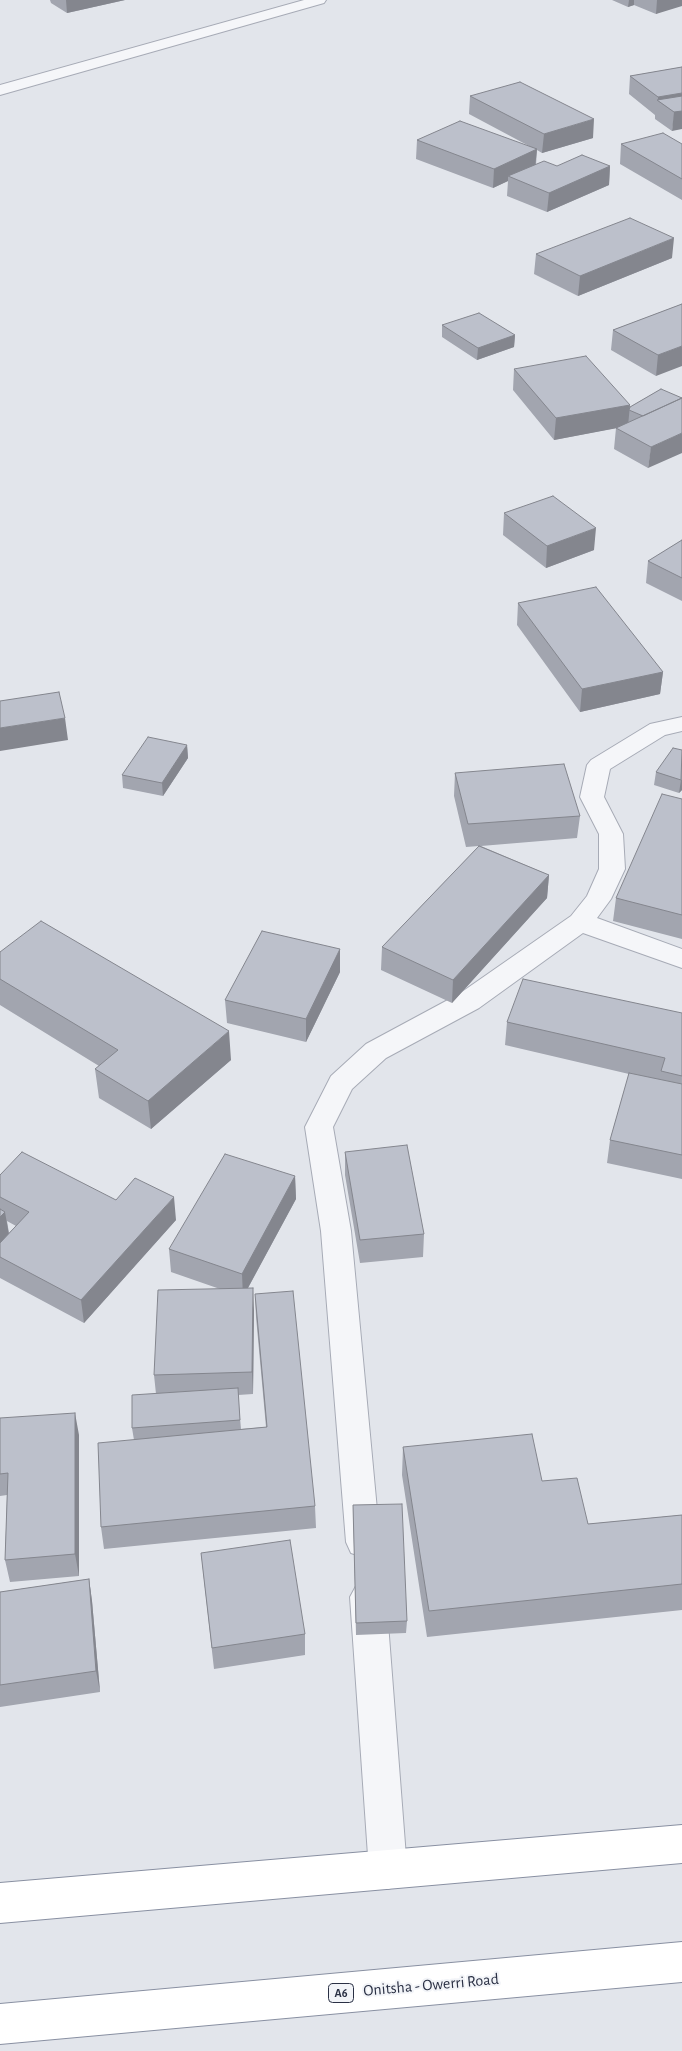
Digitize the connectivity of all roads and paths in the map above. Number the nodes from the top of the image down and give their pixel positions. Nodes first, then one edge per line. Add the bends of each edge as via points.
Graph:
1 (319, 0) edge
2 (0, 90) edge
3 (682, 724) edge
4 (580, 922) junction
5 (682, 959) edge
6 (682, 1844) edge
7 (388, 1870) junction
8 (0, 1903) edge
9 (682, 1962) edge
10 (0, 2024) edge

1 - 2 street
3 - 4 street via 658,729 598,765 592,797 611,834 612,869 598,899
4 - 5 street
4 - 7 street via 468,1001 376,1050 341,1084 319,1127 336,1231 374,1667
6 - 7 highway
7 - 8 highway
9 - 10 highway, Onitsha - Owerri Road / A6

